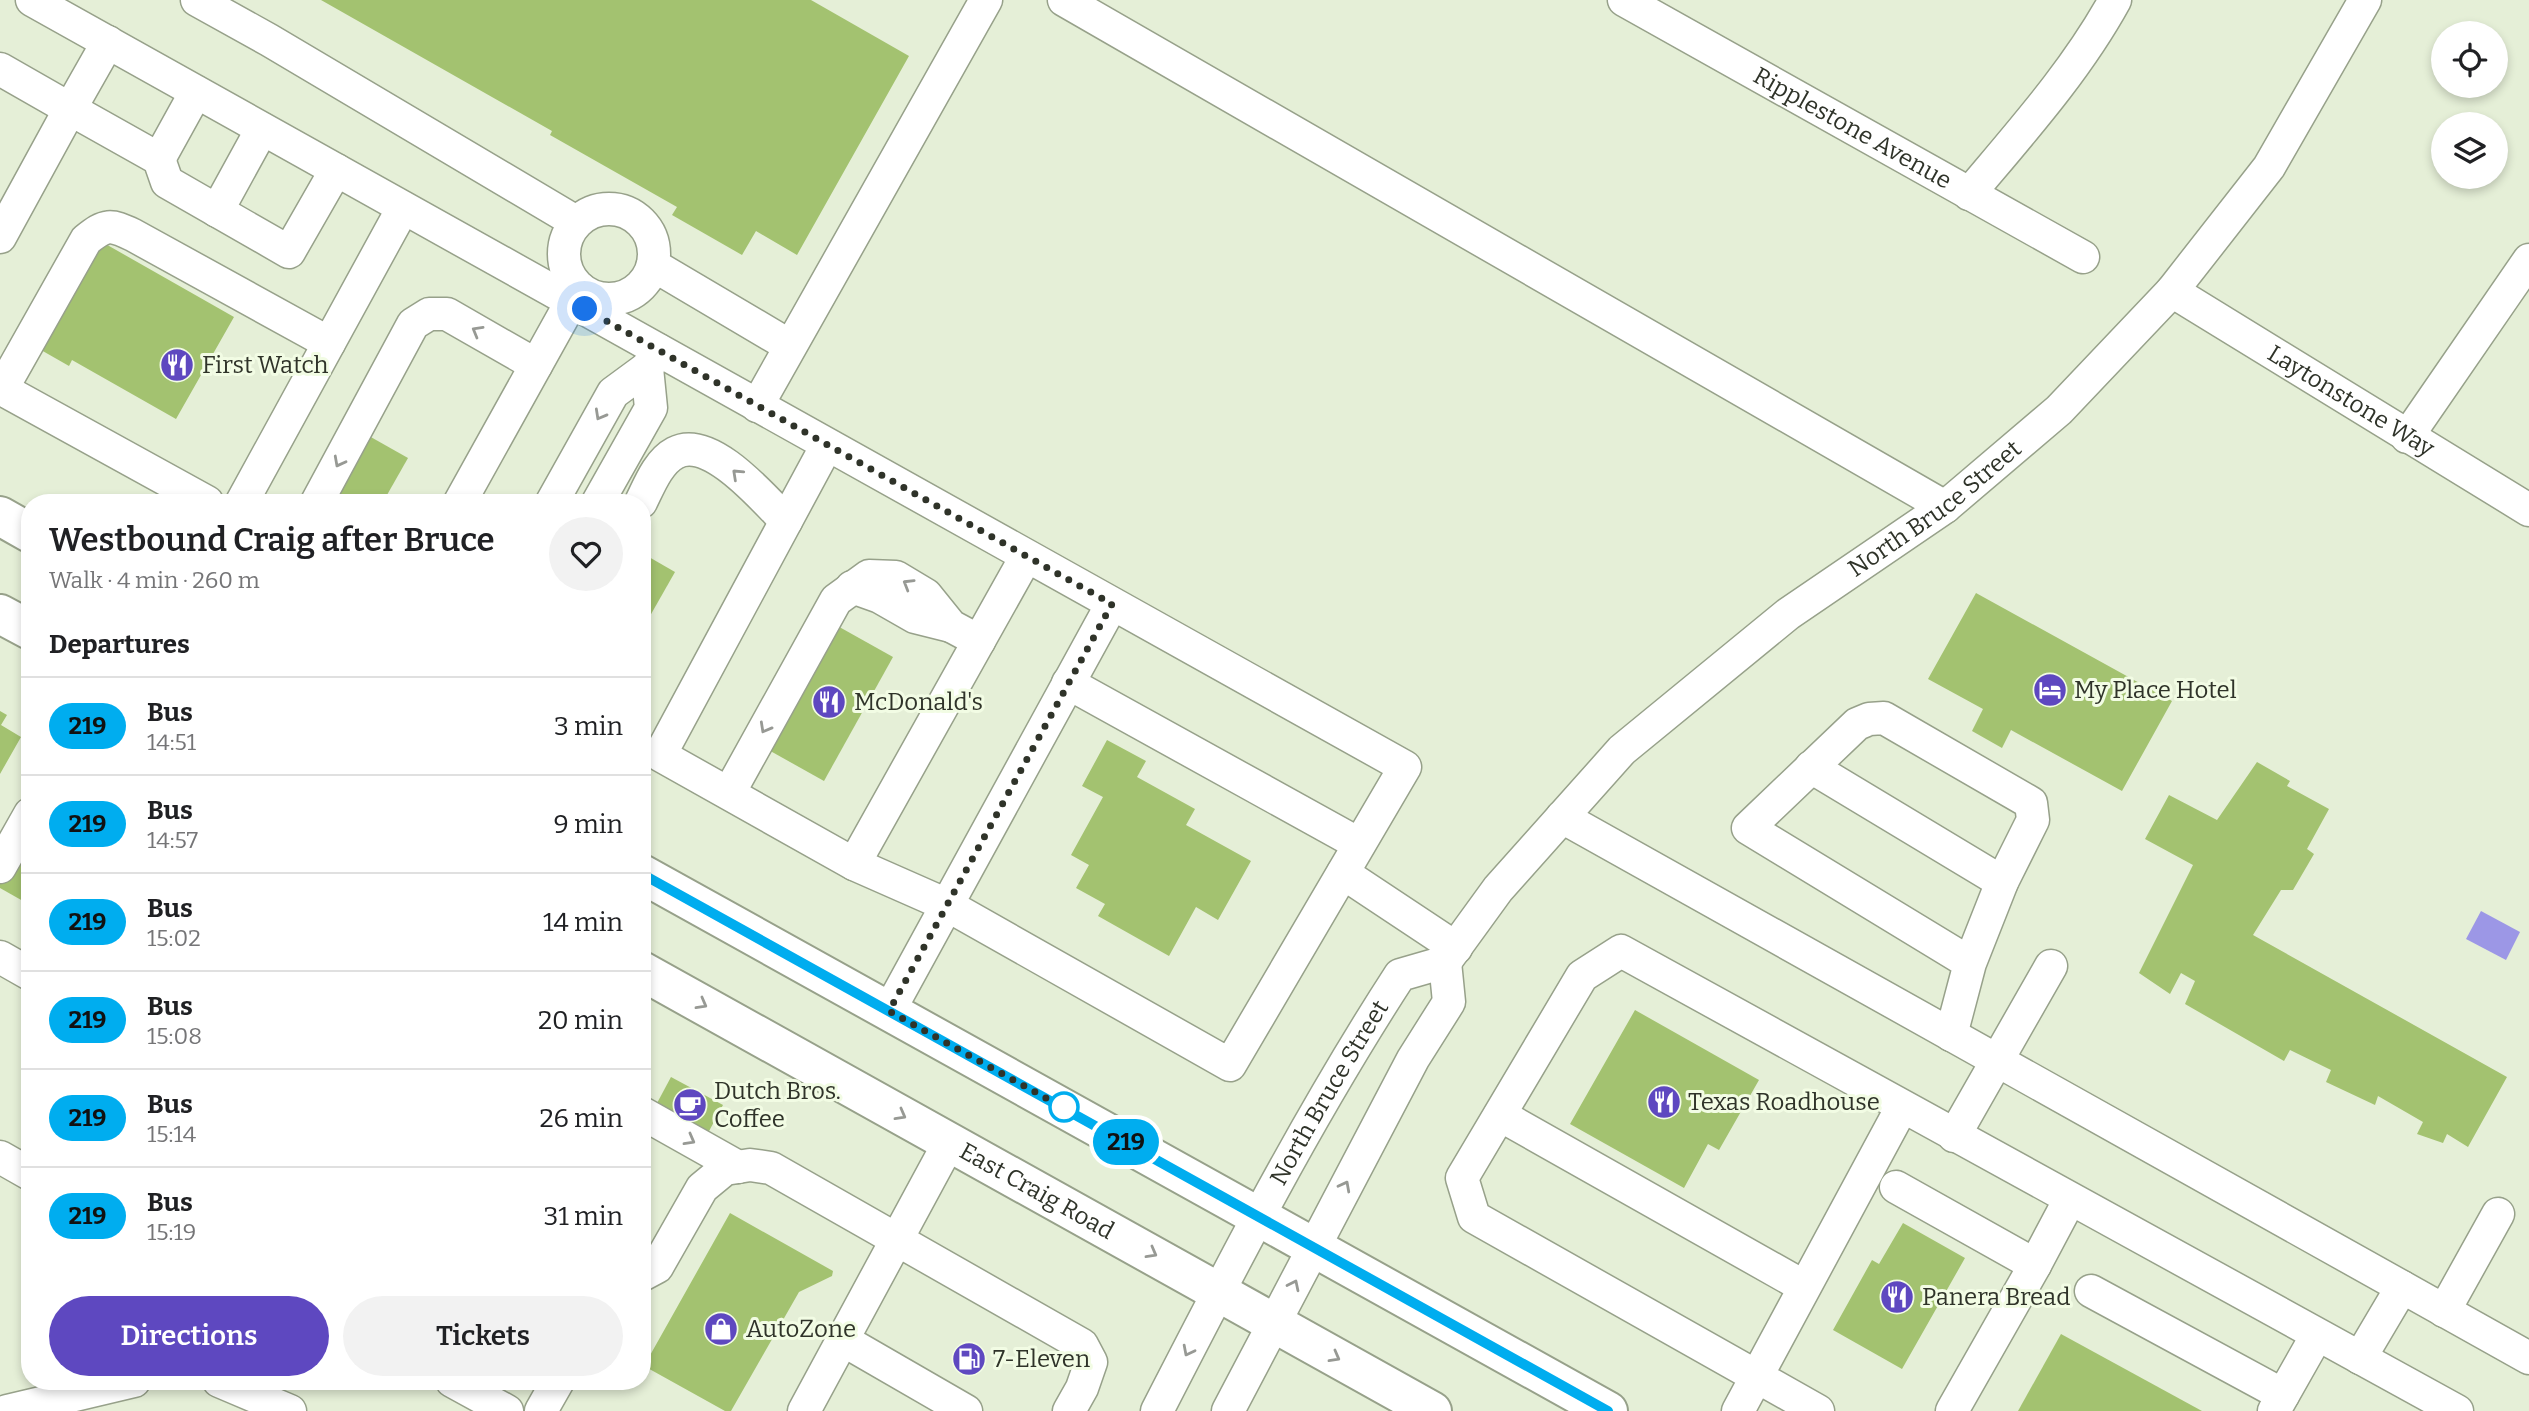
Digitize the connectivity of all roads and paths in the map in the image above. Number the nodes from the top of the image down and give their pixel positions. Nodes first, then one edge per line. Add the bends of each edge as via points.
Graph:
1 (32, 0) edge
2 (197, 0) edge
3 (986, 0) edge
4 (1064, 0) edge
5 (1624, 0) edge
6 (2115, 0) edge
7 (2365, 0) edge
8 (1668, 11) edge
9 (108, 42) junction
10 (0, 69) edge
11 (196, 92) junction
12 (71, 109) junction
13 (262, 129) junction
14 (159, 159) junction
15 (336, 170) junction
16 (1969, 194) junction
17 (403, 208) junction
18 (216, 211) junction
19 (576, 222) junction
20 (0, 237) edge
21 (2083, 257) dead end
22 (2529, 260) edge
23 (653, 265) junction
24 (2172, 291) junction
25 (575, 294) junction
26 (329, 343) junction
27 (790, 346) junction
28 (653, 359) junction
29 (536, 365) junction
30 (1, 388) edge
31 (757, 405) junction
32 (2407, 437) junction
33 (827, 445) junction
34 (193, 494) edge
35 (246, 494) edge
36 (321, 494) edge
37 (464, 494) edge
38 (556, 494) edge
39 (603, 494) edge
40 (645, 494) edge
41 (1945, 507) junction
42 (2529, 510) edge
43 (0, 516) edge
44 (786, 522) junction
45 (21, 528) edge
46 (1027, 557) junction
47 (1112, 604) junction
48 (0, 614) edge
49 (21, 625) edge
50 (979, 641) junction
51 (1069, 683) junction
52 (651, 749) edge
53 (1811, 767) junction
54 (729, 793) junction
55 (1562, 817) junction
56 (21, 830) edge
57 (1359, 844) junction
58 (854, 864) junction
59 (0, 867) edge
60 (1343, 873) junction
61 (651, 879) edge
62 (2002, 882) junction
63 (947, 905) junction
64 (1451, 955) junction
65 (0, 957) edge
66 (1970, 963) junction
67 (2051, 966) dead end
68 (21, 969) edge
69 (651, 976) edge
70 (889, 1011) junction
71 (1951, 1035) junction
72 (1998, 1060) junction
73 (1902, 1107) junction
74 (1500, 1115) junction
75 (651, 1119) edge
76 (1954, 1136) junction
77 (651, 1140) edge
78 (950, 1142) junction
79 (0, 1157) edge
80 (21, 1169) edge
81 (726, 1172) junction
82 (1896, 1187) dead end
83 (2070, 1199) junction
84 (2498, 1214) dead end
85 (1258, 1215) junction
86 (897, 1240) junction
87 (1313, 1246) junction
88 (651, 1258) edge
89 (2035, 1265) junction
90 (1804, 1286) junction
91 (2402, 1287) junction
92 (1219, 1291) junction
93 (2091, 1291) dead end
94 (2444, 1311) junction
95 (1276, 1323) junction
96 (2317, 1335) junction
97 (843, 1340) junction
98 (2529, 1358) edge
99 (2360, 1359) junction
100 (1756, 1376) junction
101 (96, 1390) edge
102 (240, 1390) edge
103 (468, 1390) edge
104 (553, 1390) edge
105 (2404, 1399) edge
106 (2279, 1403) edge
107 (7, 1411) edge
108 (290, 1411) edge
109 (506, 1411) edge
110 (541, 1411) edge
111 (804, 1411) edge
112 (966, 1411) edge
113 (1069, 1411) edge
114 (1157, 1411) edge
115 (1228, 1411) edge
116 (1432, 1411) edge
117 (1608, 1411) edge
118 (1738, 1411) edge
119 (1818, 1411) edge
120 (1952, 1411) edge
121 (2457, 1411) edge

1 - 9 street
2 - 19 street
3 - 27 street
4 - 41 street
5 - 8 street, Ripplestone Avenue
6 - 16 street via 2041,110
7 - 24 street, North Bruce Street via 2269,167
8 - 16 street, Ripplestone Avenue
9 - 11 street
9 - 12 street
10 - 12 street
11 - 13 street
11 - 14 street
12 - 14 street
12 - 20 street
13 - 15 street
13 - 18 street
14 - 18 street via 167,182
15 - 17 street
15 - 18 street via 289,252
16 - 21 street, Ripplestone Avenue
17 - 25 street
17 - 26 street
19 - 23 street via 610,209 639,219 654,244
19 - 25 street via 565,243 564,258
22 - 32 street
23 - 25 street via 643,286 631,295 602,299
23 - 27 street
24 - 32 street, Laytonstone Way
24 - 41 street, North Bruce Street via 2059,410
25 - 28 street
25 - 29 street
26 - 30 street via 133,235 114,227 102,228 86,240
26 - 35 street
27 - 31 street
28 - 31 street
28 -> 38 street via 613,393
28 - 39 street via 651,408
29 -> 36 street via 447,314 429,314 413,324
29 - 37 street
30 - 34 street
31 - 33 street
32 - 42 street, Laytonstone Way
33 - 44 street
33 - 46 street
44 -> 40 street via 731,467 700,450 676,452 659,468
41 - 55 street, North Bruce Street via 1788,614 1622,750
43 - 45 main road
44 - 52 street
46 - 47 street
46 - 50 street
47 - 51 street
47 - 57 street via 1405,767
48 - 49 main road
50 -> 54 street via 951,626 926,596 896,577 869,576 836,600
50 - 58 street
51 - 57 street
51 - 63 street
52 - 54 street
53 - 62 street
53 - 62 street via 1857,724 1884,718 2031,803 2033,820
53 - 66 street via 1748,828
54 - 58 street
55 - 64 street, North Bruce Street via 1499,889
55 - 71 street
56 - 59 street
57 - 60 street
58 - 63 street
60 - 63 street via 1230,1065
60 - 64 street
61 - 70 main road
62 - 66 street
63 - 70 street
64 - 85 street, North Bruce Street via 1400,975
87 -> 64 street via 1413,1059 1449,1002
65 - 68 street
66 - 71 street
67 - 72 street
69 -> 78 main road, East Craig Road
70 - 85 main road
71 - 72 street
72 - 76 street
72 - 91 street
73 - 74 street via 1621,951 1582,976
73 - 76 street
73 - 90 street
74 - 90 street
74 - 100 street via 1462,1178 1474,1217
75 -> 81 street
76 - 83 street
77 - 81 street
78 - 86 street
78 -> 92 main road, East Craig Road
79 - 80 street
81 - 86 street via 750,1165 771,1168
81 - 88 street via 702,1188
82 - 89 street
83 - 89 street
83 - 96 street
84 - 94 street
85 - 87 main road
85 - 92 street, North Bruce Street
86 - 97 street
86 - 113 street via 1082,1345 1091,1362
95 -> 87 street
87 - 117 main road
89 - 120 street
90 - 100 street
91 - 94 street
91 - 99 street
92 - 95 main road, East Craig Road
92 -> 114 street, North Bruce Street
93 - 106 street
94 - 98 street
95 - 115 street
95 -> 116 main road, East Craig Road
96 - 99 street
96 - 106 street
97 - 111 street
97 - 112 street
99 - 105 street
100 - 118 street
100 - 119 street
101 - 107 street
102 - 108 street
103 - 109 street
104 - 110 street
105 - 121 street

